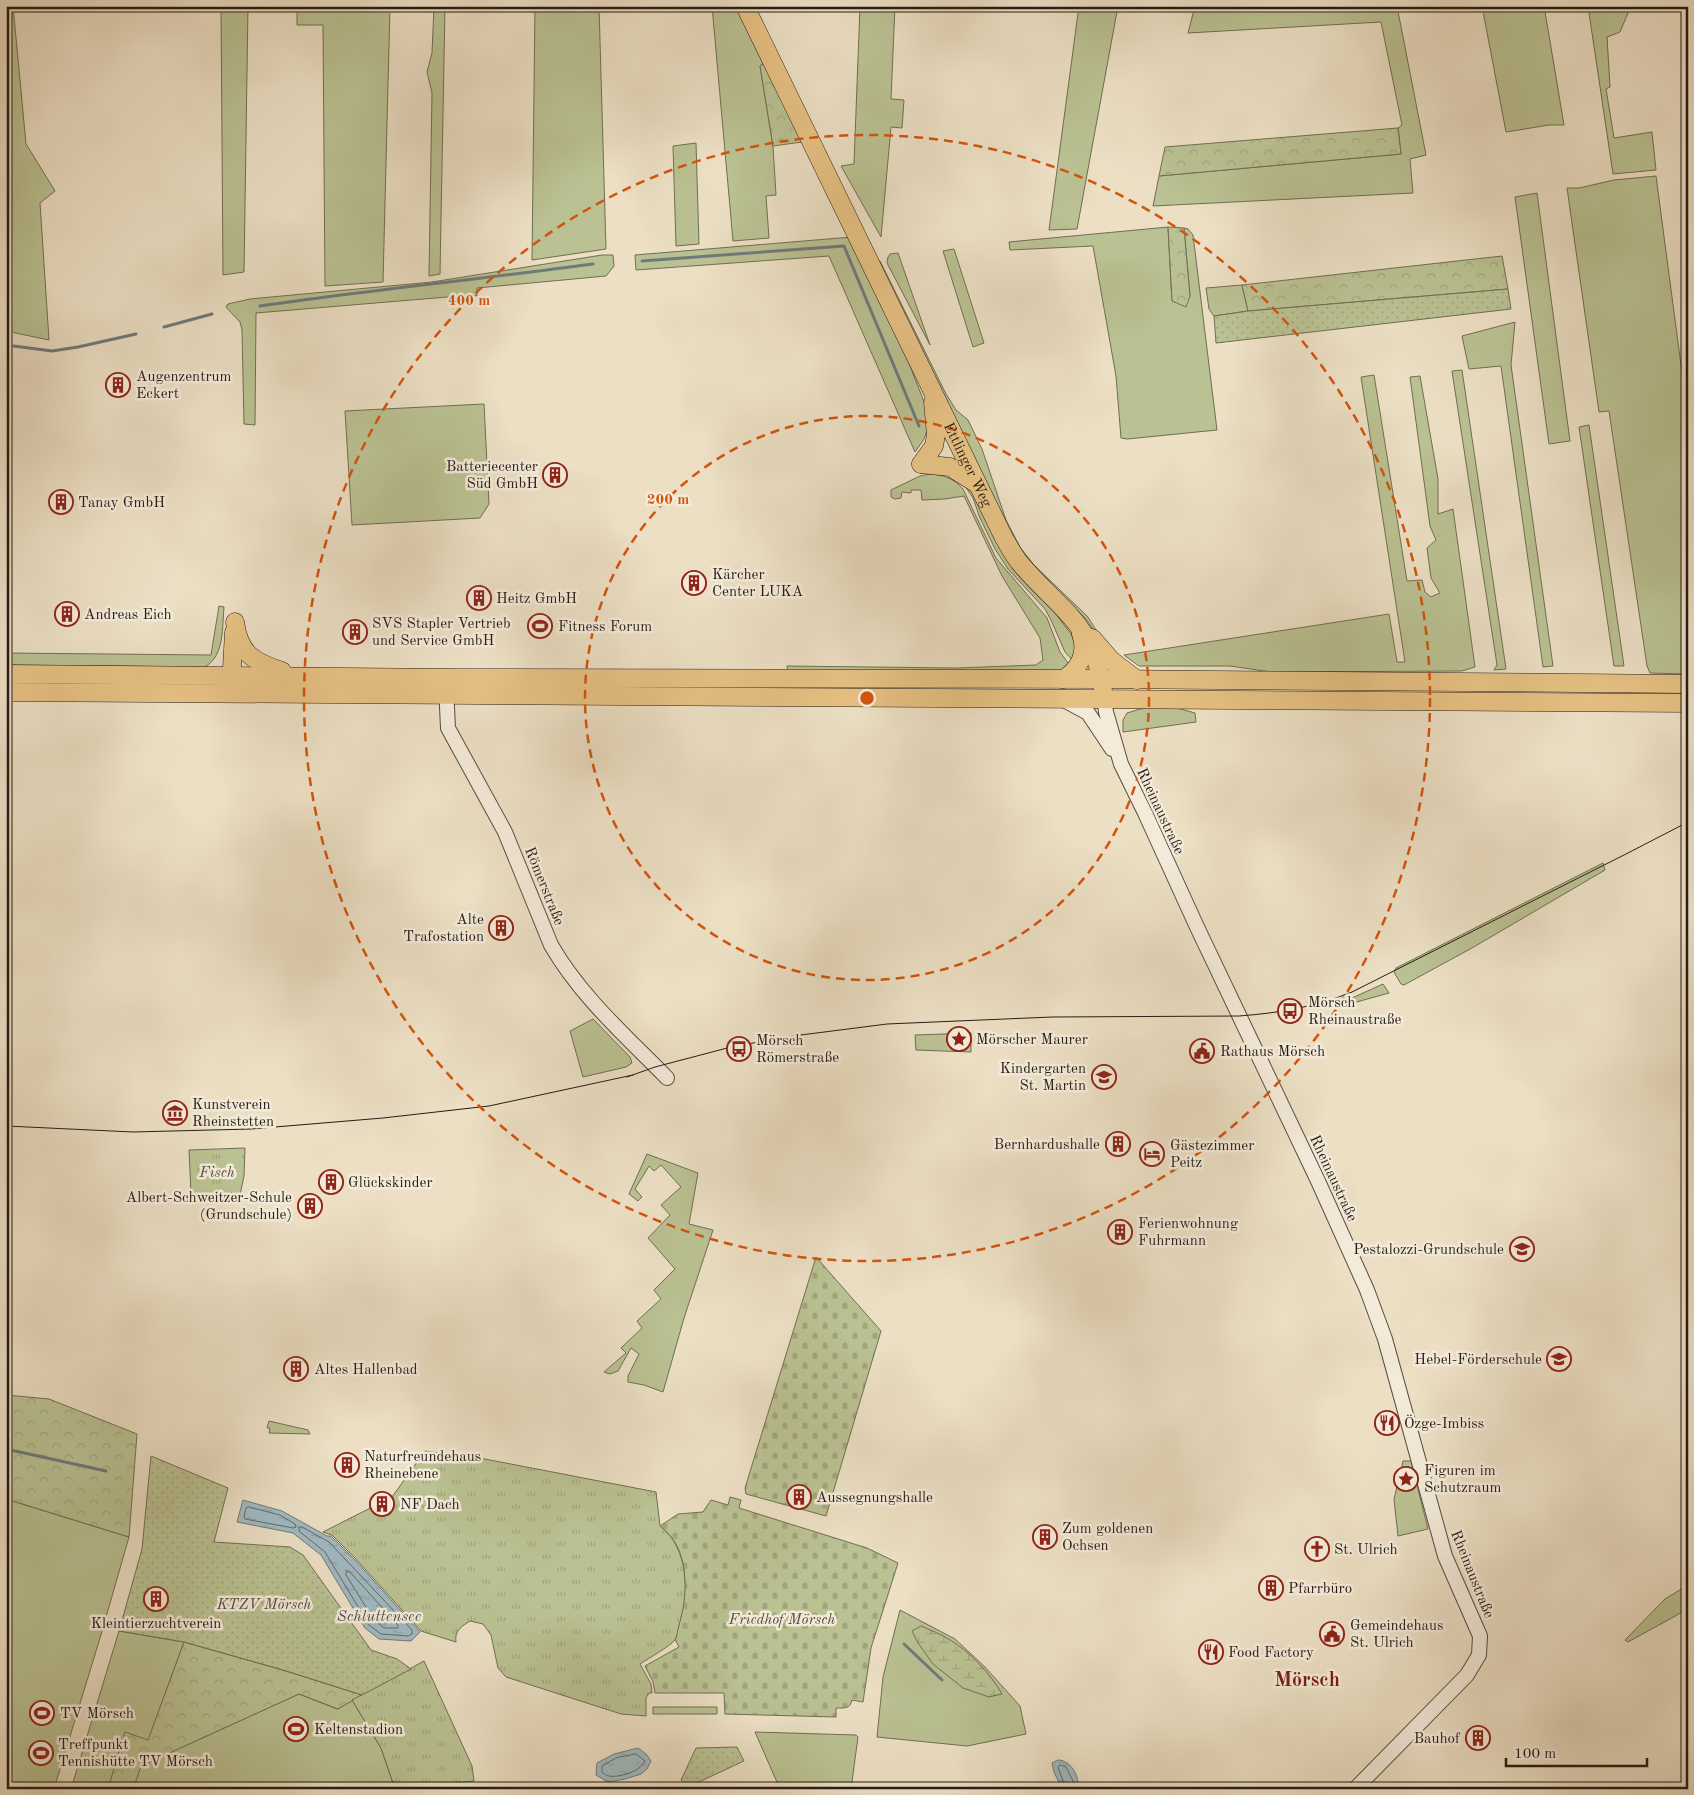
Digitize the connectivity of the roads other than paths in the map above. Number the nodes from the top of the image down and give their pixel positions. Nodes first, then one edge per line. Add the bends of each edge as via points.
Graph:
1 (745, 6) edge
2 (932, 389) junction
3 (977, 484) junction
4 (1075, 620) junction
5 (235, 622) junction
6 (6, 674) edge
7 (205, 675) junction
8 (232, 675) junction
9 (299, 676) junction
10 (1063, 679) junction
11 (1102, 680) junction
12 (1137, 680) junction
13 (1688, 684) edge
14 (446, 687) junction
15 (6, 692) edge
16 (231, 694) junction
17 (1061, 698) junction
18 (1104, 699) junction
19 (1688, 703) edge
20 (1120, 764) junction
21 (667, 1078) dead end
22 (1355, 1789) edge

1 - 2 main road, Ettlinger Weg
2 - 3 main road, Ettlinger Weg
2 - 3 main road via 936,435 934,446 921,464 950,466
3 - 4 main road, Ettlinger Weg via 1018,560
4 - 10 main road via 1083,637 1084,650 1078,666
4 - 11 main road, Ettlinger Weg via 1092,647
4 - 12 main road via 1111,660
5 - 7 main road via 220,663
5 - 8 main road
5 - 9 main road via 240,643 250,657 265,666
6 - 7 main road
7 - 8 main road
8 - 9 main road
8 - 16 main road
9 - 14 main road
10 - 11 main road
10 - 14 main road
11 - 12 main road
11 - 18 main road, Ettlinger Weg
12 - 13 main road
14 - 16 main road
14 - 17 main road
14 - 21 street, Römerstraße via 448,728 505,832 560,961 597,1008
15 - 16 main road
17 - 18 main road
17 - 20 street via 1088,713
18 - 19 main road
18 - 20 street, Rheinaustraße
20 - 22 street, Rheinaustraße via 1367,1290 1385,1339 1445,1556 1480,1636 1479,1655 1468,1675

